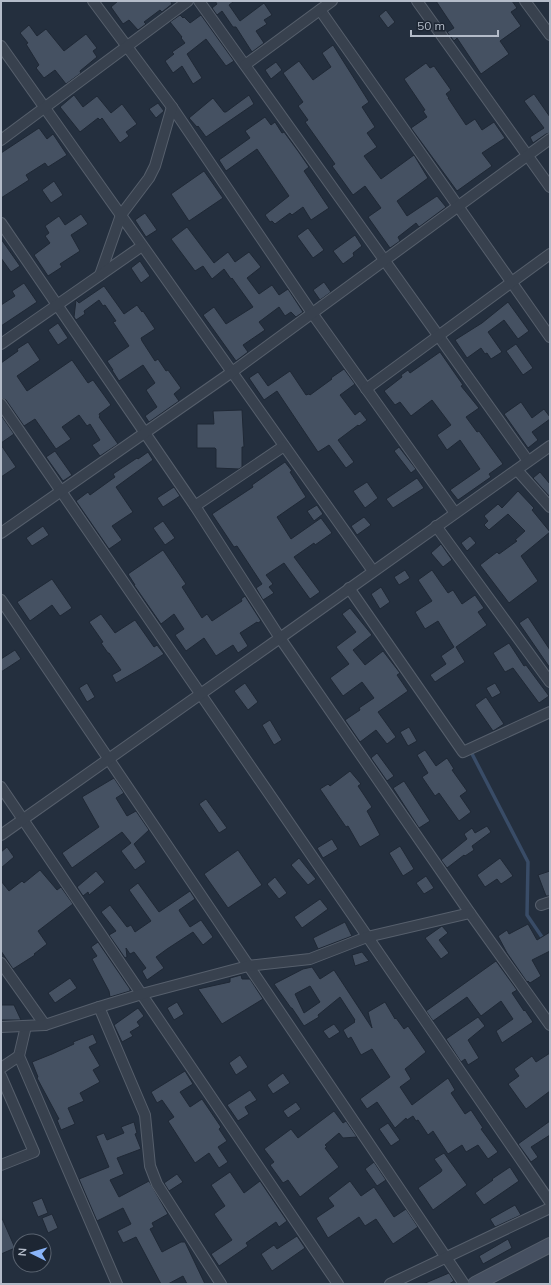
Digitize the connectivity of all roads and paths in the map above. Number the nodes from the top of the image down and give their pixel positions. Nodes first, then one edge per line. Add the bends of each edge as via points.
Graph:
1 (93, 1) edge
2 (188, 1) edge
3 (199, 1) edge
4 (332, 1) edge
5 (417, 1) edge
6 (525, 1) edge
7 (320, 10) junction
8 (550, 35) edge
9 (1, 46) edge
10 (126, 46) junction
11 (246, 65) junction
12 (44, 107) junction
13 (172, 107) junction
14 (550, 139) edge
15 (1, 140) edge
16 (527, 156) junction
17 (550, 187) edge
18 (458, 206) junction
19 (121, 215) junction
20 (1, 223) edge
21 (142, 246) junction
22 (550, 254) edge
23 (384, 260) junction
24 (100, 275) junction
25 (511, 282) junction
26 (57, 305) junction
27 (312, 313) junction
28 (438, 336) junction
29 (550, 337) edge
30 (1, 344) edge
31 (232, 372) junction
32 (366, 389) junction
33 (1, 404) edge
34 (145, 432) junction
35 (284, 446) junction
36 (550, 446) edge
37 (528, 462) junction
38 (516, 470) junction
39 (61, 491) junction
40 (196, 506) junction
41 (550, 507) edge
42 (455, 513) junction
43 (436, 526) junction
44 (1, 533) edge
45 (373, 571) junction
46 (349, 588) junction
47 (1, 600) edge
48 (280, 638) junction
49 (550, 682) edge
50 (200, 694) junction
51 (550, 712) edge
52 (108, 759) junction
53 (1, 786) edge
54 (23, 819) junction
55 (1, 835) edge
56 (470, 913) junction
57 (367, 937) junction
58 (1, 963) edge
59 (248, 966) junction
60 (142, 994) junction
61 (99, 1007) junction
62 (45, 1025) junction
63 (550, 1025) edge
64 (26, 1026) junction
65 (1, 1027) edge
66 (19, 1056) junction
67 (1, 1068) edge
68 (1, 1076) edge
69 (1, 1165) edge
70 (550, 1202) edge
71 (550, 1208) edge
72 (550, 1245) edge
73 (446, 1258) junction
74 (117, 1284) edge
75 (221, 1284) edge
76 (338, 1284) edge
77 (390, 1284) edge
78 (464, 1284) edge
79 (475, 1284) edge

1 - 10 street
2 - 10 street
3 - 11 street
4 - 7 street
5 - 16 street
6 - 8 street
7 - 11 street
7 - 18 street
9 - 12 street
10 - 12 street
10 - 13 street
11 - 23 street
12 - 15 street
12 - 19 street
13 - 19 street via 155,166
13 - 27 street
14 - 16 street
16 - 17 street
16 - 18 street
18 - 23 street
18 - 25 street
19 - 21 street
19 - 24 street
20 - 26 street
21 - 24 street
21 - 31 street
22 - 25 street
23 - 27 street
23 - 28 street
24 - 26 street
25 - 28 street
25 - 29 street
26 - 30 street
26 - 34 street
27 - 31 street
27 - 32 street
28 - 32 street
28 - 37 street
31 - 34 street
31 - 35 street
32 - 42 street
33 - 39 street
34 - 39 street
34 - 40 street
35 - 40 street
35 - 45 street
36 - 37 street
37 - 38 street
38 - 41 street
38 - 42 street
39 - 44 street
39 - 50 street
40 - 48 street
42 - 43 street
43 - 45 street
43 - 49 street
45 - 46 street
46 - 48 street
46 - 51 street via 463,752
47 - 52 street
48 - 50 street
48 - 56 street
50 - 52 street
50 - 57 street
52 - 54 street
52 - 59 street
53 - 54 street
54 - 55 street
54 - 60 street
56 - 57 street
56 - 63 street
57 - 59 street via 310,959
57 - 70 street
58 - 62 street
59 - 60 street
59 - 73 street
60 - 61 street
60 - 76 street
61 - 62 street
61 - 75 street via 145,1115 150,1166 157,1184
62 - 64 street
64 - 65 street
64 - 66 street
66 - 67 street
66 - 74 street
68 - 69 street via 34,1152
71 - 73 street
72 - 79 main road
73 - 77 street
73 - 78 street

